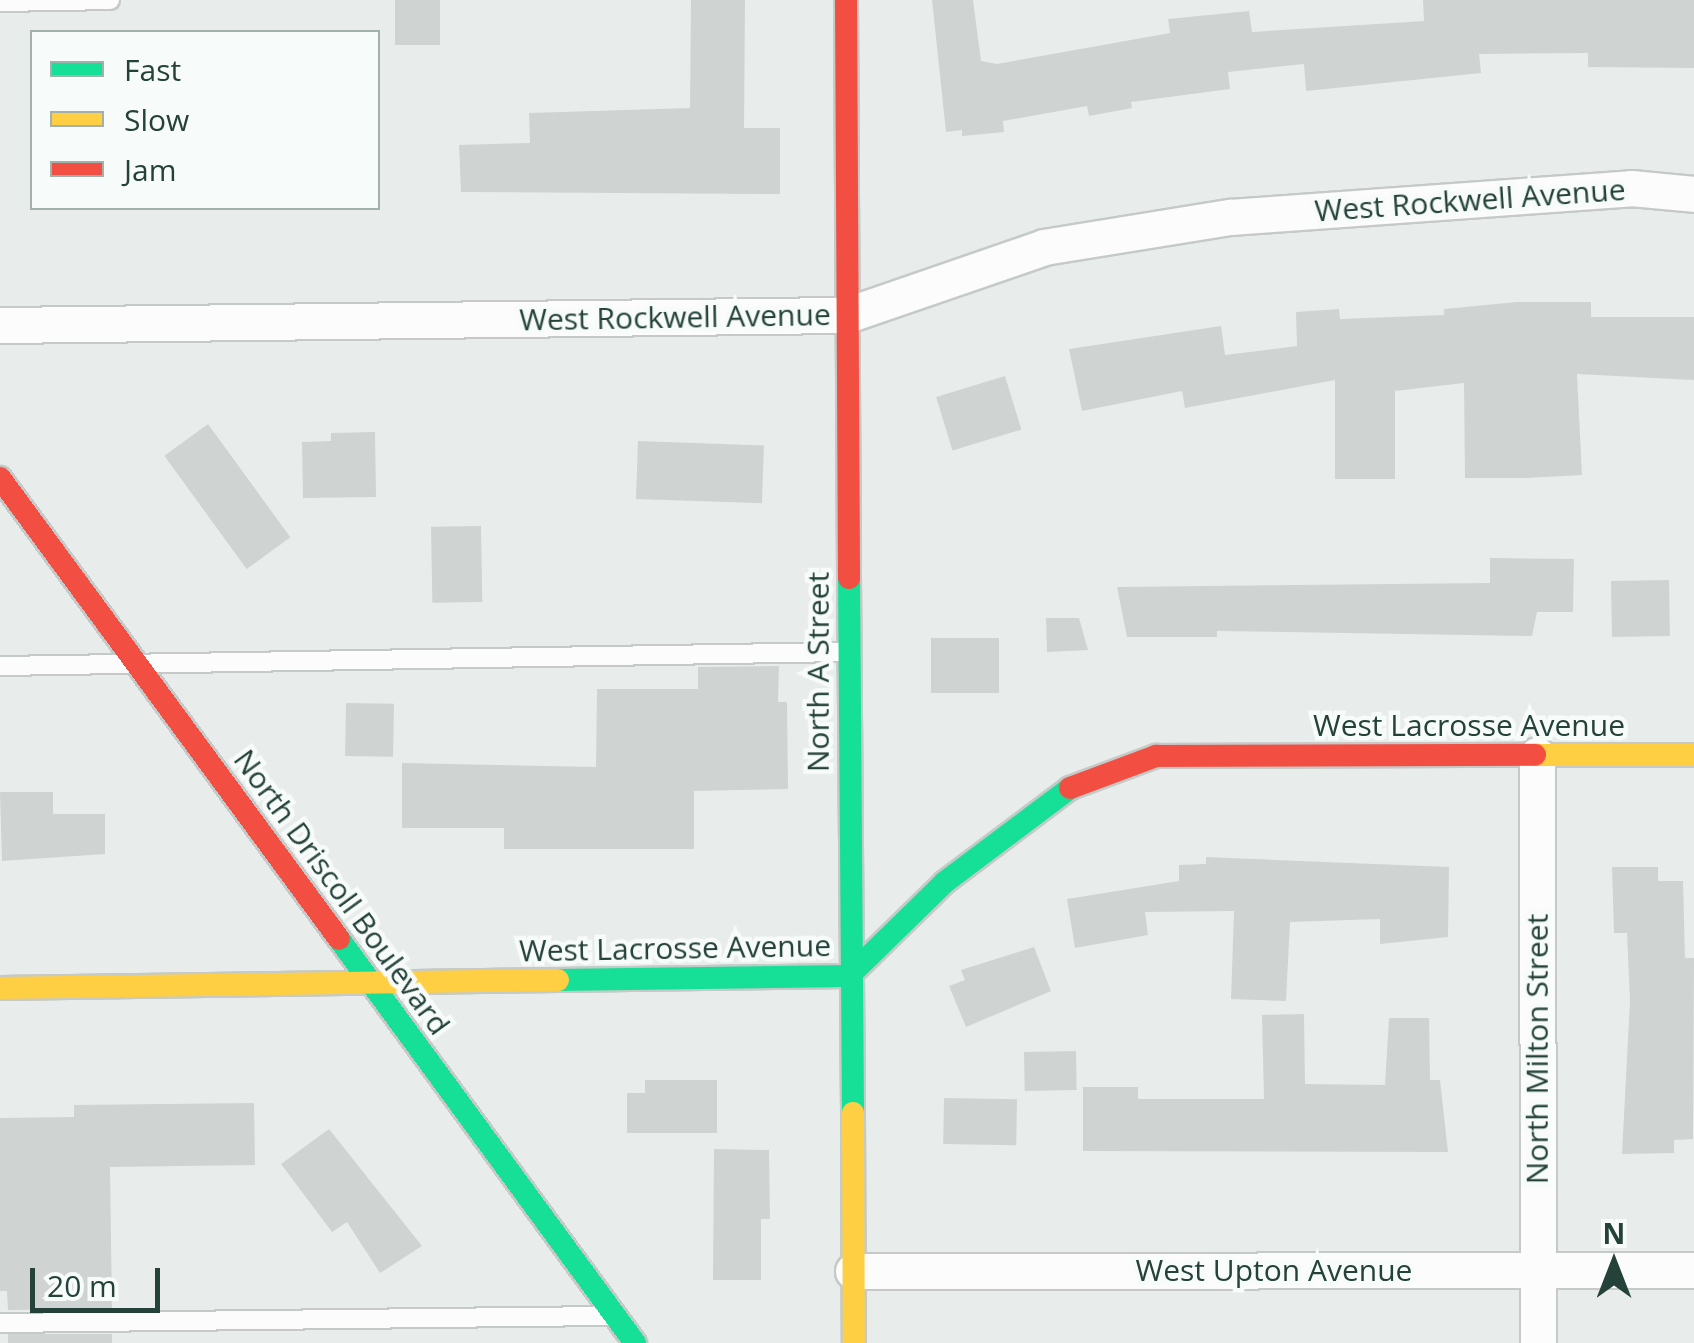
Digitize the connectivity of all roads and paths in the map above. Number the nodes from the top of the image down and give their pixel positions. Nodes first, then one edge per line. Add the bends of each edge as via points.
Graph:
1 (110, 0) edge
2 (846, 0) edge
3 (0, 2) edge
4 (1694, 194) edge
5 (848, 315) junction
6 (0, 325) edge
7 (0, 478) edge
8 (848, 652) junction
9 (0, 666) edge
10 (138, 666) junction
11 (1537, 754) junction
12 (1694, 755) edge
13 (849, 976) junction
14 (372, 982) junction
15 (0, 988) edge
16 (1538, 1269) junction
17 (1694, 1270) edge
18 (853, 1271) junction
19 (615, 1316) junction
20 (0, 1323) edge
21 (635, 1343) edge
22 (854, 1343) edge
23 (1538, 1343) edge

1 - 3 lane
2 - 5 street, North A Street
4 - 5 street, West Rockwell Avenue via 1631,188 1230,217 1044,247
5 - 6 street, West Rockwell Avenue
5 - 8 street, North A Street
7 - 10 street, North Driscoll Boulevard
8 - 10 lane
8 - 13 street, North A Street
9 - 10 lane
10 - 14 street, North Driscoll Boulevard
11 - 12 street, West Lacrosse Avenue
11 - 13 street, West Lacrosse Avenue via 1156,756 1075,784 945,882
11 - 16 street, North Milton Street
13 - 14 street, West Lacrosse Avenue
13 - 18 street, North A Street
14 - 15 street, West Lacrosse Avenue
14 - 19 street, North Driscoll Boulevard
16 - 17 street, West Upton Avenue
16 - 18 street, West Upton Avenue
16 - 23 street, North Milton Street
18 - 22 street, North A Street
19 - 20 lane
19 - 21 street, North Driscoll Boulevard

